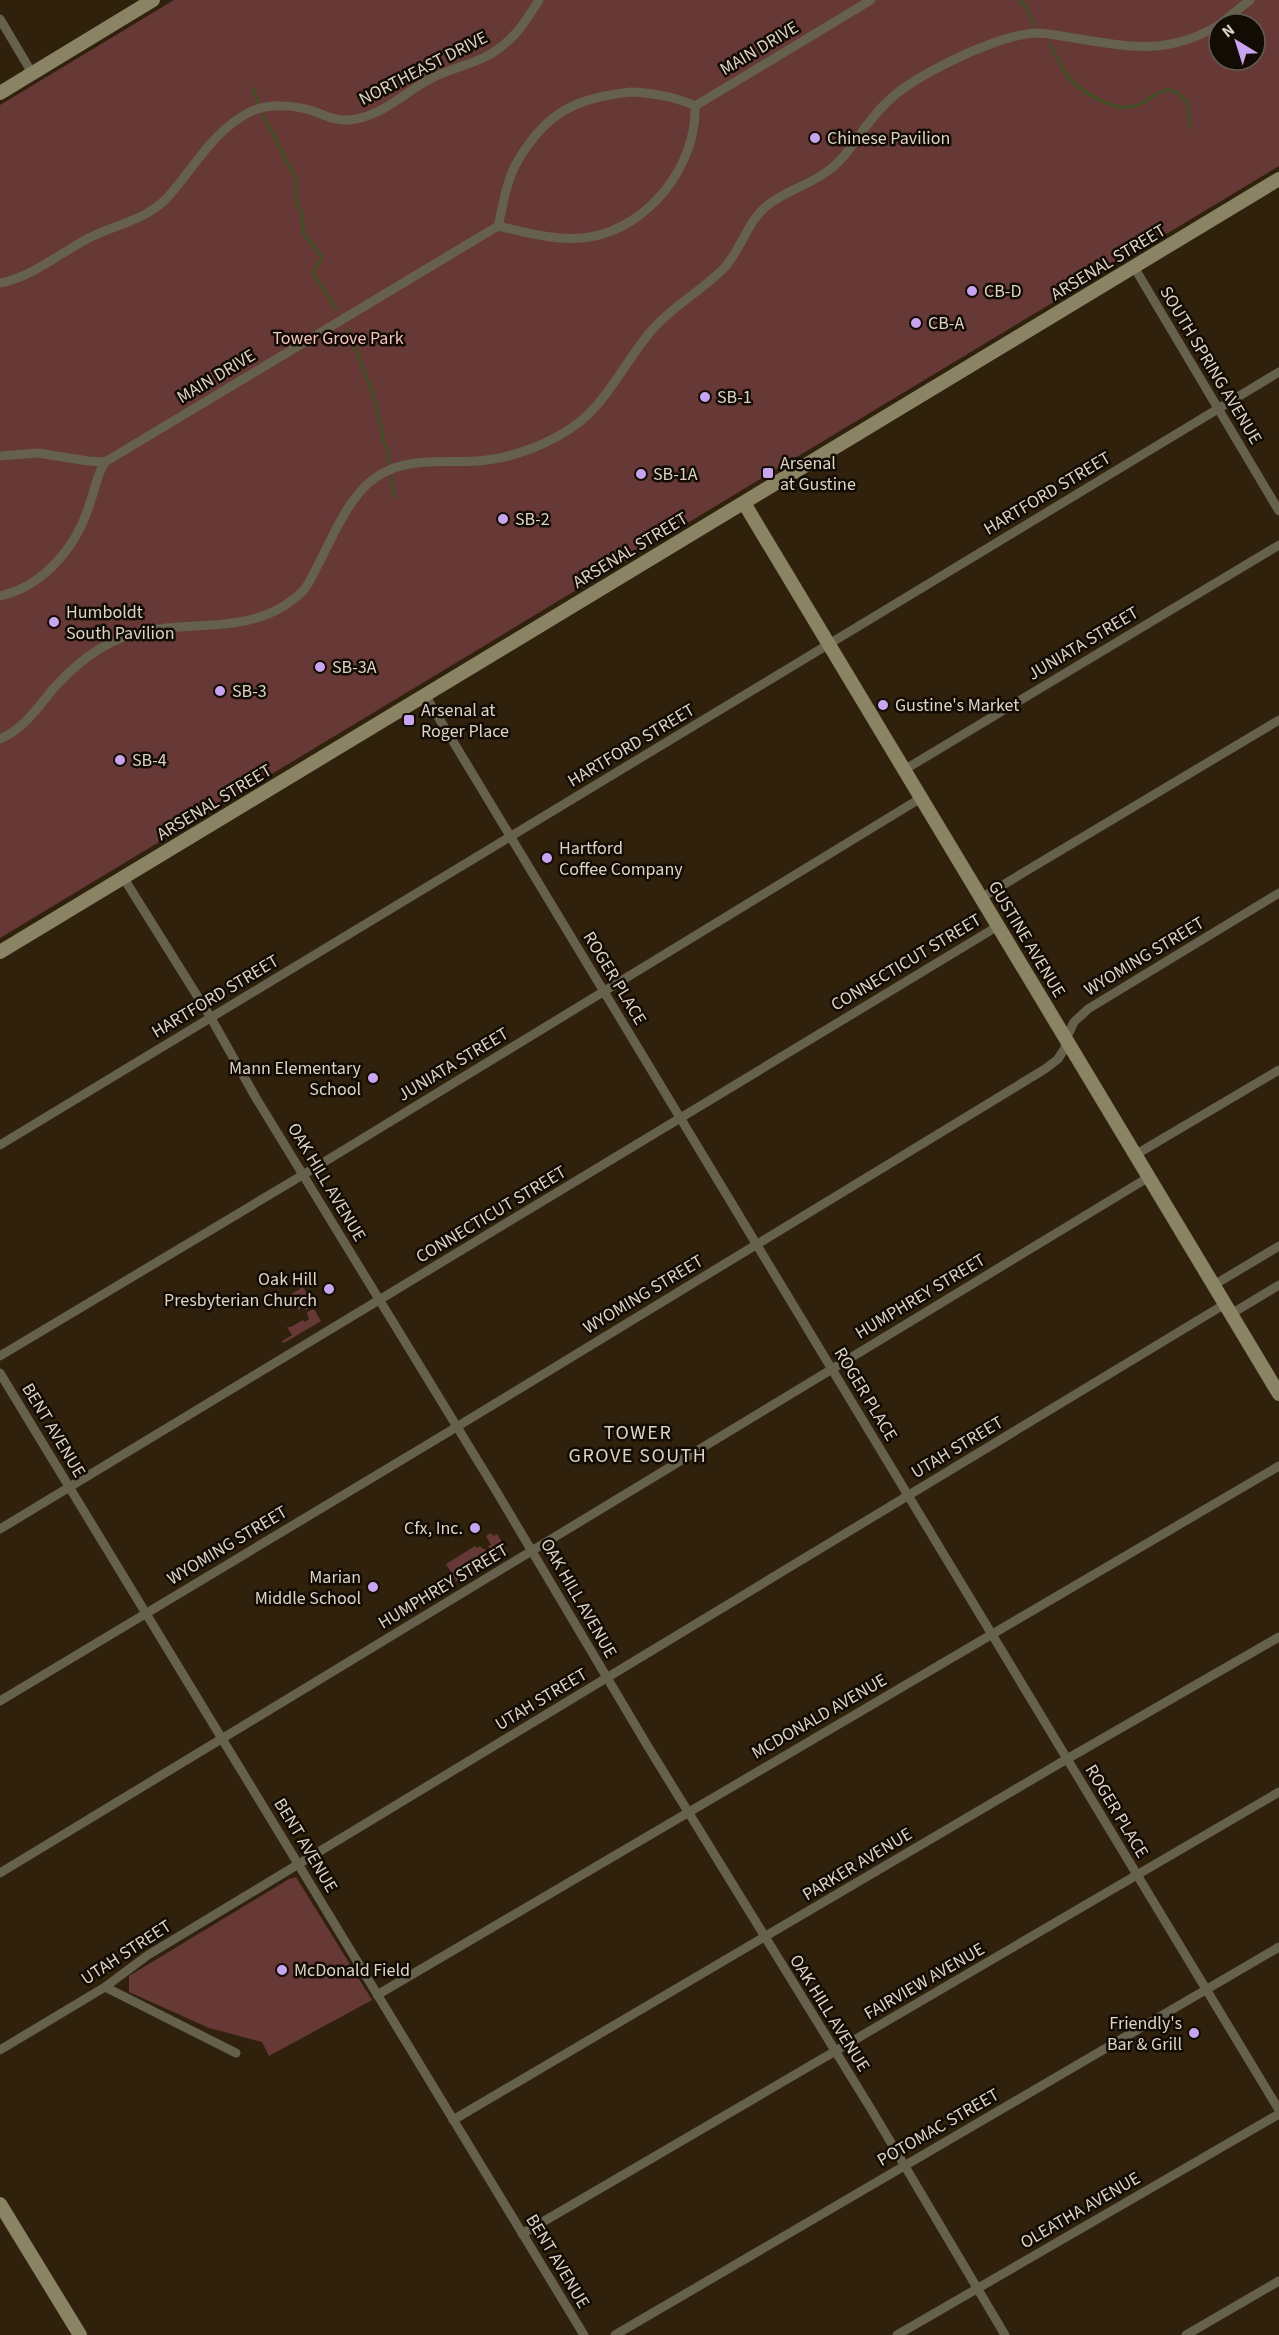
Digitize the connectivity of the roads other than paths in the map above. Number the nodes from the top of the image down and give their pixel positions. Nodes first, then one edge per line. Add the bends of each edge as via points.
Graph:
1 (153, 0) edge
2 (539, 0) edge
3 (871, 0) edge
4 (1250, 0) edge
5 (1235, 12) edge
6 (0, 20) edge
7 (1207, 31) edge
8 (32, 73) junction
9 (0, 93) edge
10 (695, 106) junction
11 (1279, 180) edge
12 (498, 226) junction
13 (1134, 267) junction
14 (0, 283) edge
15 (1279, 372) edge
16 (1218, 409) junction
17 (0, 456) edge
18 (105, 462) junction
19 (744, 503) junction
20 (1279, 511) edge
21 (1279, 545) edge
22 (0, 596) edge
23 (829, 644) junction
24 (425, 695) junction
25 (1279, 720) edge
26 (0, 739) edge
27 (904, 770) junction
28 (921, 798) junction
29 (511, 837) junction
30 (123, 877) junction
31 (1279, 893) edge
32 (981, 898) junction
33 (998, 926) junction
34 (0, 952) edge
35 (604, 992) junction
36 (210, 1018) junction
37 (1066, 1040) junction
38 (1279, 1070) edge
39 (680, 1118) junction
40 (0, 1145) edge
41 (1136, 1155) junction
42 (304, 1174) junction
43 (1149, 1177) junction
44 (756, 1244) junction
45 (1279, 1246) edge
46 (1214, 1285) junction
47 (1279, 1285) edge
48 (380, 1301) junction
49 (1228, 1309) junction
50 (0, 1356) edge
51 (831, 1368) junction
52 (0, 1373) edge
53 (1279, 1394) edge
54 (457, 1427) junction
55 (1279, 1466) edge
56 (69, 1487) junction
57 (908, 1496) junction
58 (0, 1529) edge
59 (533, 1552) junction
60 (146, 1613) junction
61 (991, 1635) junction
62 (1279, 1637) edge
63 (607, 1679) junction
64 (0, 1701) edge
65 (222, 1738) junction
66 (1067, 1759) junction
67 (1279, 1792) edge
68 (687, 1812) junction
69 (298, 1865) junction
70 (0, 1873) edge
71 (1136, 1875) junction
72 (765, 1938) junction
73 (1279, 1947) edge
74 (105, 1987) junction
75 (1206, 1990) junction
76 (377, 1995) junction
77 (0, 2050) edge
78 (835, 2052) junction
79 (236, 2053) dead end
80 (1279, 2112) edge
81 (453, 2121) junction
82 (903, 2166) junction
83 (0, 2204) edge
84 (522, 2234) junction
85 (1279, 2281) edge
86 (976, 2289) junction
87 (80, 2335) edge
88 (584, 2335) edge
89 (615, 2335) edge
90 (897, 2335) edge
91 (1005, 2335) edge
92 (1186, 2335) edge

1 - 8 main road
2 - 14 street, NORTHEAST DRIVE via 514,36 495,52 430,79 374,114 347,120 294,107 252,111 210,144 154,209
3 - 10 street, MAIN DRIVE
4 - 5 street
6 - 8 street
7 - 26 street via 1187,41 1150,48 1031,33 1001,40 916,80 873,116 835,165 760,211 727,265 662,319 598,405 582,420 560,435 499,459 423,463 382,473 359,494 305,589 292,601 274,612 242,622 152,629 113,642 68,674 28,720
8 - 9 main road
10 - 12 street via 656,93 631,92 605,94 562,110 537,132 521,155 509,179
10 - 12 street via 696,118 674,180 635,219 590,237 536,235
11 - 13 main road, ARSENAL STREET
12 - 18 street, MAIN DRIVE
13 - 16 street, SOUTH SPRING AVENUE
13 - 19 main road, ARSENAL STREET
15 - 16 street, HARTFORD STREET
16 - 20 street, SOUTH SPRING AVENUE
16 - 23 street, HARTFORD STREET
17 - 18 street via 38,453
18 - 22 street via 79,531 60,559 36,580
19 - 23 main road, GUSTINE AVENUE
19 - 24 main road, ARSENAL STREET
21 - 27 street, JUNIATA STREET
23 - 27 main road, GUSTINE AVENUE
23 - 29 street, HARTFORD STREET
24 - 29 street, ROGER PLACE
24 - 30 main road, ARSENAL STREET
25 - 32 street, CONNECTICUT STREET
27 - 28 main road, GUSTINE AVENUE
28 - 32 main road, GUSTINE AVENUE
28 - 35 street, JUNIATA STREET
29 - 35 street, ROGER PLACE
29 - 36 street, HARTFORD STREET
30 - 34 main road, ARSENAL STREET
30 - 36 street, OAK HILL AVENUE
31 - 37 street, WYOMING STREET via 1088,1009 1074,1023
32 - 33 main road, GUSTINE AVENUE
33 - 37 main road, GUSTINE AVENUE
33 - 39 street, CONNECTICUT STREET
35 - 39 street, ROGER PLACE
35 - 42 street, JUNIATA STREET
36 - 40 street, HARTFORD STREET
36 - 42 street, OAK HILL AVENUE
37 - 41 main road, GUSTINE AVENUE
37 - 44 street, WYOMING STREET via 1058,1059 1045,1069
38 - 41 street
39 - 44 street, ROGER PLACE
39 - 48 street, CONNECTICUT STREET
41 - 43 main road, GUSTINE AVENUE
42 - 48 street, OAK HILL AVENUE
42 - 50 street, JUNIATA STREET
43 - 46 main road, GUSTINE AVENUE
43 - 51 street, HUMPHREY STREET
44 - 51 street, ROGER PLACE
44 - 54 street, WYOMING STREET
45 - 46 street
46 - 49 main road, GUSTINE AVENUE
47 - 49 street, UTAH STREET
48 - 54 street, OAK HILL AVENUE
48 - 56 street, CONNECTICUT STREET
49 - 53 main road, GUSTINE AVENUE
49 - 57 street, UTAH STREET
51 - 57 street, ROGER PLACE
51 - 59 street, HUMPHREY STREET
52 - 56 street, BENT AVENUE
54 - 59 street, OAK HILL AVENUE
54 - 60 street, WYOMING STREET
55 - 61 street, MCDONALD AVENUE
56 - 58 street, CONNECTICUT STREET
56 - 60 street, BENT AVENUE
57 - 61 street, ROGER PLACE
57 - 63 street, UTAH STREET
59 - 63 street, OAK HILL AVENUE
59 - 65 street, HUMPHREY STREET
60 - 64 street, WYOMING STREET
60 - 65 street, BENT AVENUE
61 - 66 street, ROGER PLACE
61 - 68 street, MCDONALD AVENUE
62 - 66 street, PARKER AVENUE
63 - 68 street, OAK HILL AVENUE
63 - 69 street, UTAH STREET
65 - 69 street, BENT AVENUE
65 - 70 street, HUMPHREY STREET
66 - 71 street, ROGER PLACE
66 - 72 street, PARKER AVENUE
67 - 71 street, FAIRVIEW AVENUE
68 - 72 street, OAK HILL AVENUE
68 - 76 street, MCDONALD AVENUE
69 - 74 street, UTAH STREET via 140,1959
69 - 76 street, BENT AVENUE
71 - 75 street, ROGER PLACE
71 - 78 street, FAIRVIEW AVENUE
72 - 78 street, OAK HILL AVENUE
72 - 81 street, PARKER AVENUE
73 - 75 street, POTOMAC STREET
74 - 77 street, UTAH STREET
74 - 79 street
75 - 80 street, ROGER PLACE
75 - 82 street, POTOMAC STREET
76 - 81 street, BENT AVENUE
78 - 82 street, OAK HILL AVENUE
78 - 84 street, FAIRVIEW AVENUE
80 - 86 street, OLEATHA AVENUE
81 - 84 street, BENT AVENUE
82 - 86 street, OAK HILL AVENUE
82 - 89 street, POTOMAC STREET
83 - 87 main road
84 - 88 street, BENT AVENUE
85 - 92 street
86 - 90 street, OLEATHA AVENUE
86 - 91 street, OAK HILL AVENUE

